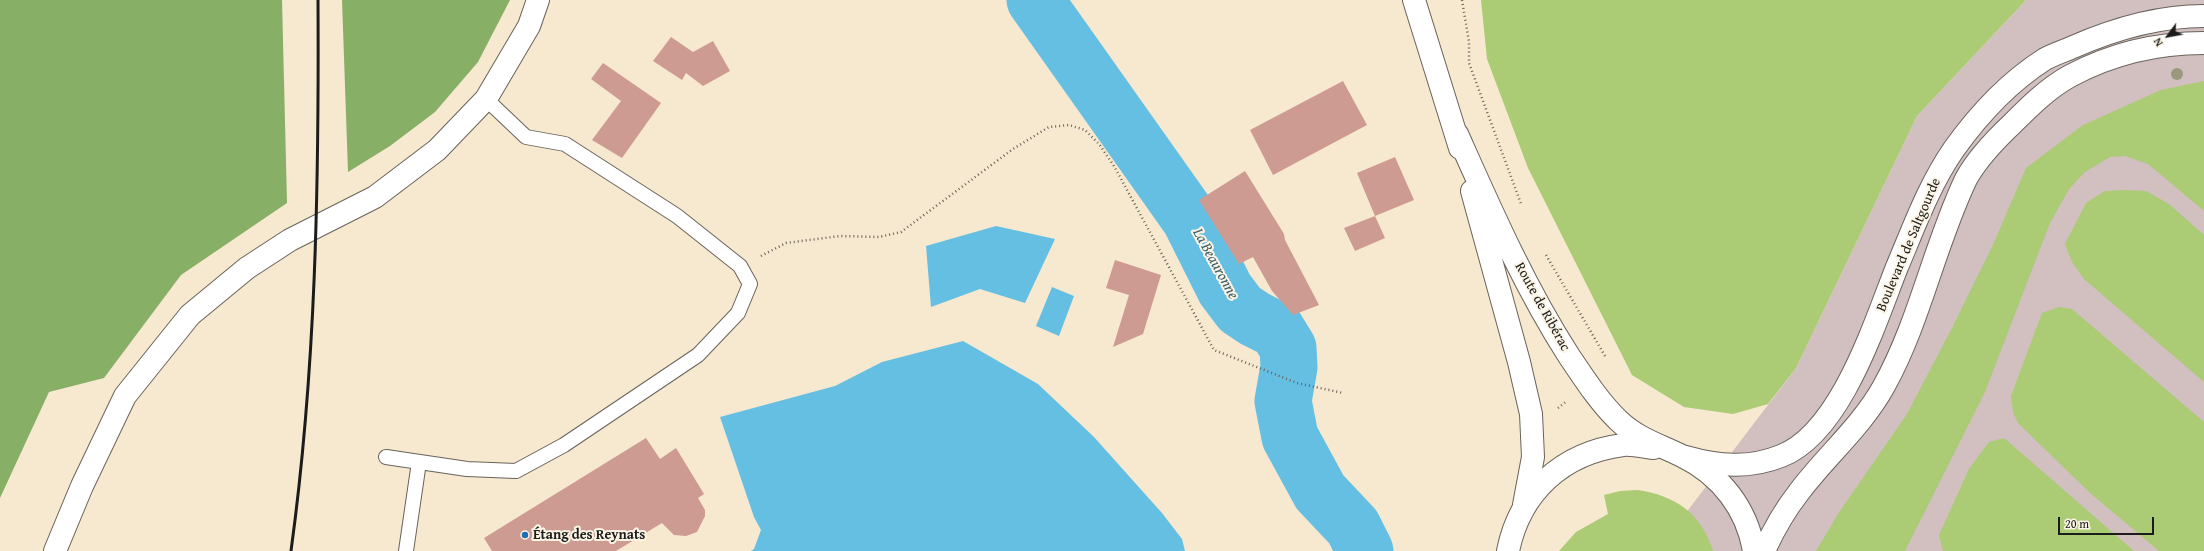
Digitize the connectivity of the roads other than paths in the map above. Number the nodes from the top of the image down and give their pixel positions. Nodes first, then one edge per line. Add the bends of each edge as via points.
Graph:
1 (538, 0) edge
2 (1414, 0) edge
3 (2204, 16) edge
4 (2204, 43) edge
5 (486, 98) junction
6 (1457, 134) junction
7 (1673, 453) junction
8 (386, 457) dead end
9 (419, 462) junction
10 (1524, 505) junction
11 (55, 551) edge
12 (406, 551) edge
13 (1508, 551) edge
14 (1754, 551) edge
15 (1764, 551) edge

1 - 5 main road via 529,26
2 - 6 main road, Route de Ribérac
3 - 7 main road, Boulevard de Saltgourde via 2154,20 2106,34 2046,59 2007,88 1979,116 1954,150 1928,195 1867,344 1842,394 1816,430 1803,443 1783,456 1739,466 1708,463
4 - 15 main road, Boulevard de Saltgourde via 2173,43 2134,51 2082,70 2068,77 2035,102 1993,143 1967,178 1884,387 1856,426 1799,492
5 - 9 lane via 526,137 565,144 677,216 740,266 750,284 738,313 698,355 564,445 516,471 467,469
5 - 11 main road via 437,150 375,197 290,240 247,268 190,315 125,396 82,486
6 - 7 main road, Route de Ribérac via 1506,241 1554,332 1588,385 1619,421 1639,437
6 - 10 main road, Route de Ribérac via 1531,414 1533,457
7 - 10 main road, Route de Ribérac via 1624,445 1585,454 1550,474
7 - 14 main road, Route de Ribérac via 1712,475 1736,501 1751,533
8 - 9 lane
9 - 12 lane
10 - 13 main road, Route de Ribérac via 1512,531

